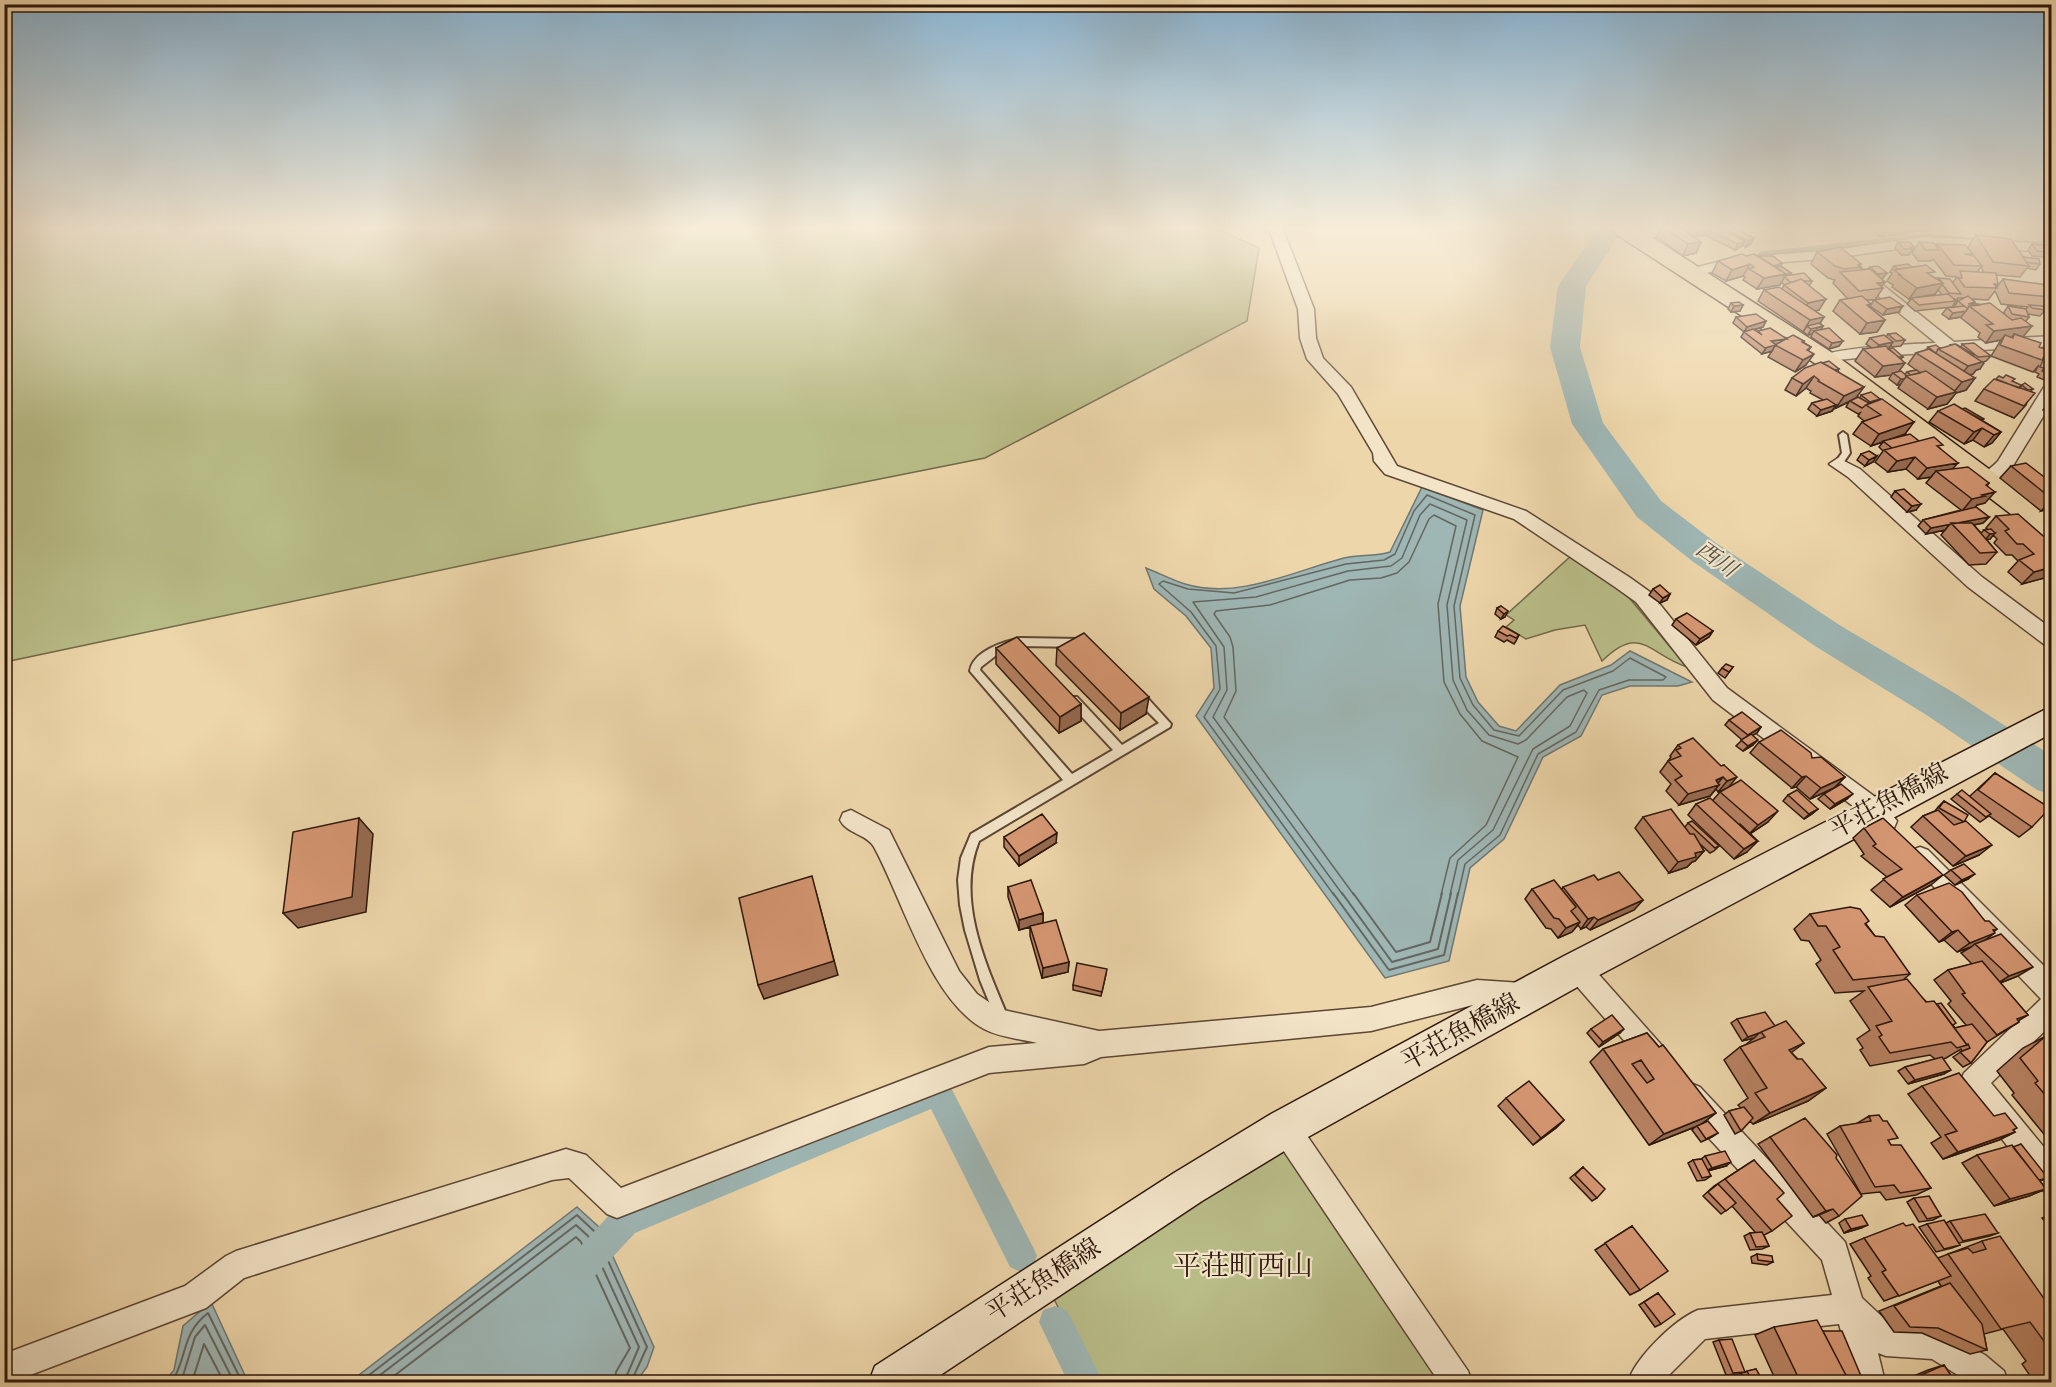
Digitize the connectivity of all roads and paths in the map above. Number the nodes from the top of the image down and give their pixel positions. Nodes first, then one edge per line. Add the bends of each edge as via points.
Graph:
1 (1300, 294) edge
2 (1727, 294) edge
3 (1884, 294) edge
4 (2052, 341) edge
5 (1952, 348) junction
6 (1825, 359) junction
7 (2052, 387) edge
8 (1843, 435) dead end
9 (1838, 464) joint
10 (1986, 480) junction
11 (2052, 531) edge
12 (2052, 640) edge
13 (1095, 652) edge
14 (1126, 684) edge
15 (1066, 693) edge
16 (2052, 718) edge
17 (1121, 751) junction
18 (1071, 781) junction
19 (852, 820) dead end
20 (1893, 829) junction
21 (1577, 968) junction
22 (2052, 992) edge
23 (1529, 995) junction
24 (2052, 1006) edge
25 (1005, 1022) junction
26 (1099, 1044) junction
27 (1285, 1128) junction
28 (2052, 1180) edge
29 (1851, 1308) junction
30 (4, 1370) edge
31 (891, 1383) edge
32 (1457, 1383) edge
33 (1643, 1383) edge
34 (1870, 1383) edge
35 (1993, 1383) edge

1 - 20 street via 1315,359 1345,391 1391,470 1520,515 1643,597 1720,694
2 - 6 main road
3 - 5 street
4 - 5 street
5 - 6 street via 1876,351
6 - 10 main road
7 - 10 street via 2005,465
8 - 9 lane via 1846,453
9 - 12 street via 1854,473 1975,582
10 - 11 main road
13 - 18 lane via 1087,644 1000,647 976,665 975,671
14 - 17 lane via 1166,724
15 - 17 lane
16 - 20 main road, 平荘魚橋線 via 1961,764
17 - 18 lane
18 - 25 lane via 975,838 967,852 963,882 971,927 989,987
19 - 25 street via 881,837 950,979 968,1004 993,1020
20 - 21 main road, 平荘魚橋線
20 - 22 street
21 - 23 main road, 平荘魚橋線
21 - 29 street via 1835,1252
23 - 26 street via 1477,992 1371,1019
23 - 27 main road, 平荘魚橋線
24 - 28 street via 1973,1082
25 - 26 street
26 - 30 street via 1083,1052 989,1060 616,1204 576,1165 552,1166 236,1266 195,1298
27 - 31 main road, 平荘魚橋線
27 - 32 street
29 - 33 street via 1698,1325 1659,1361
29 - 34 street
29 - 35 street via 1886,1341 1935,1344 1974,1366

